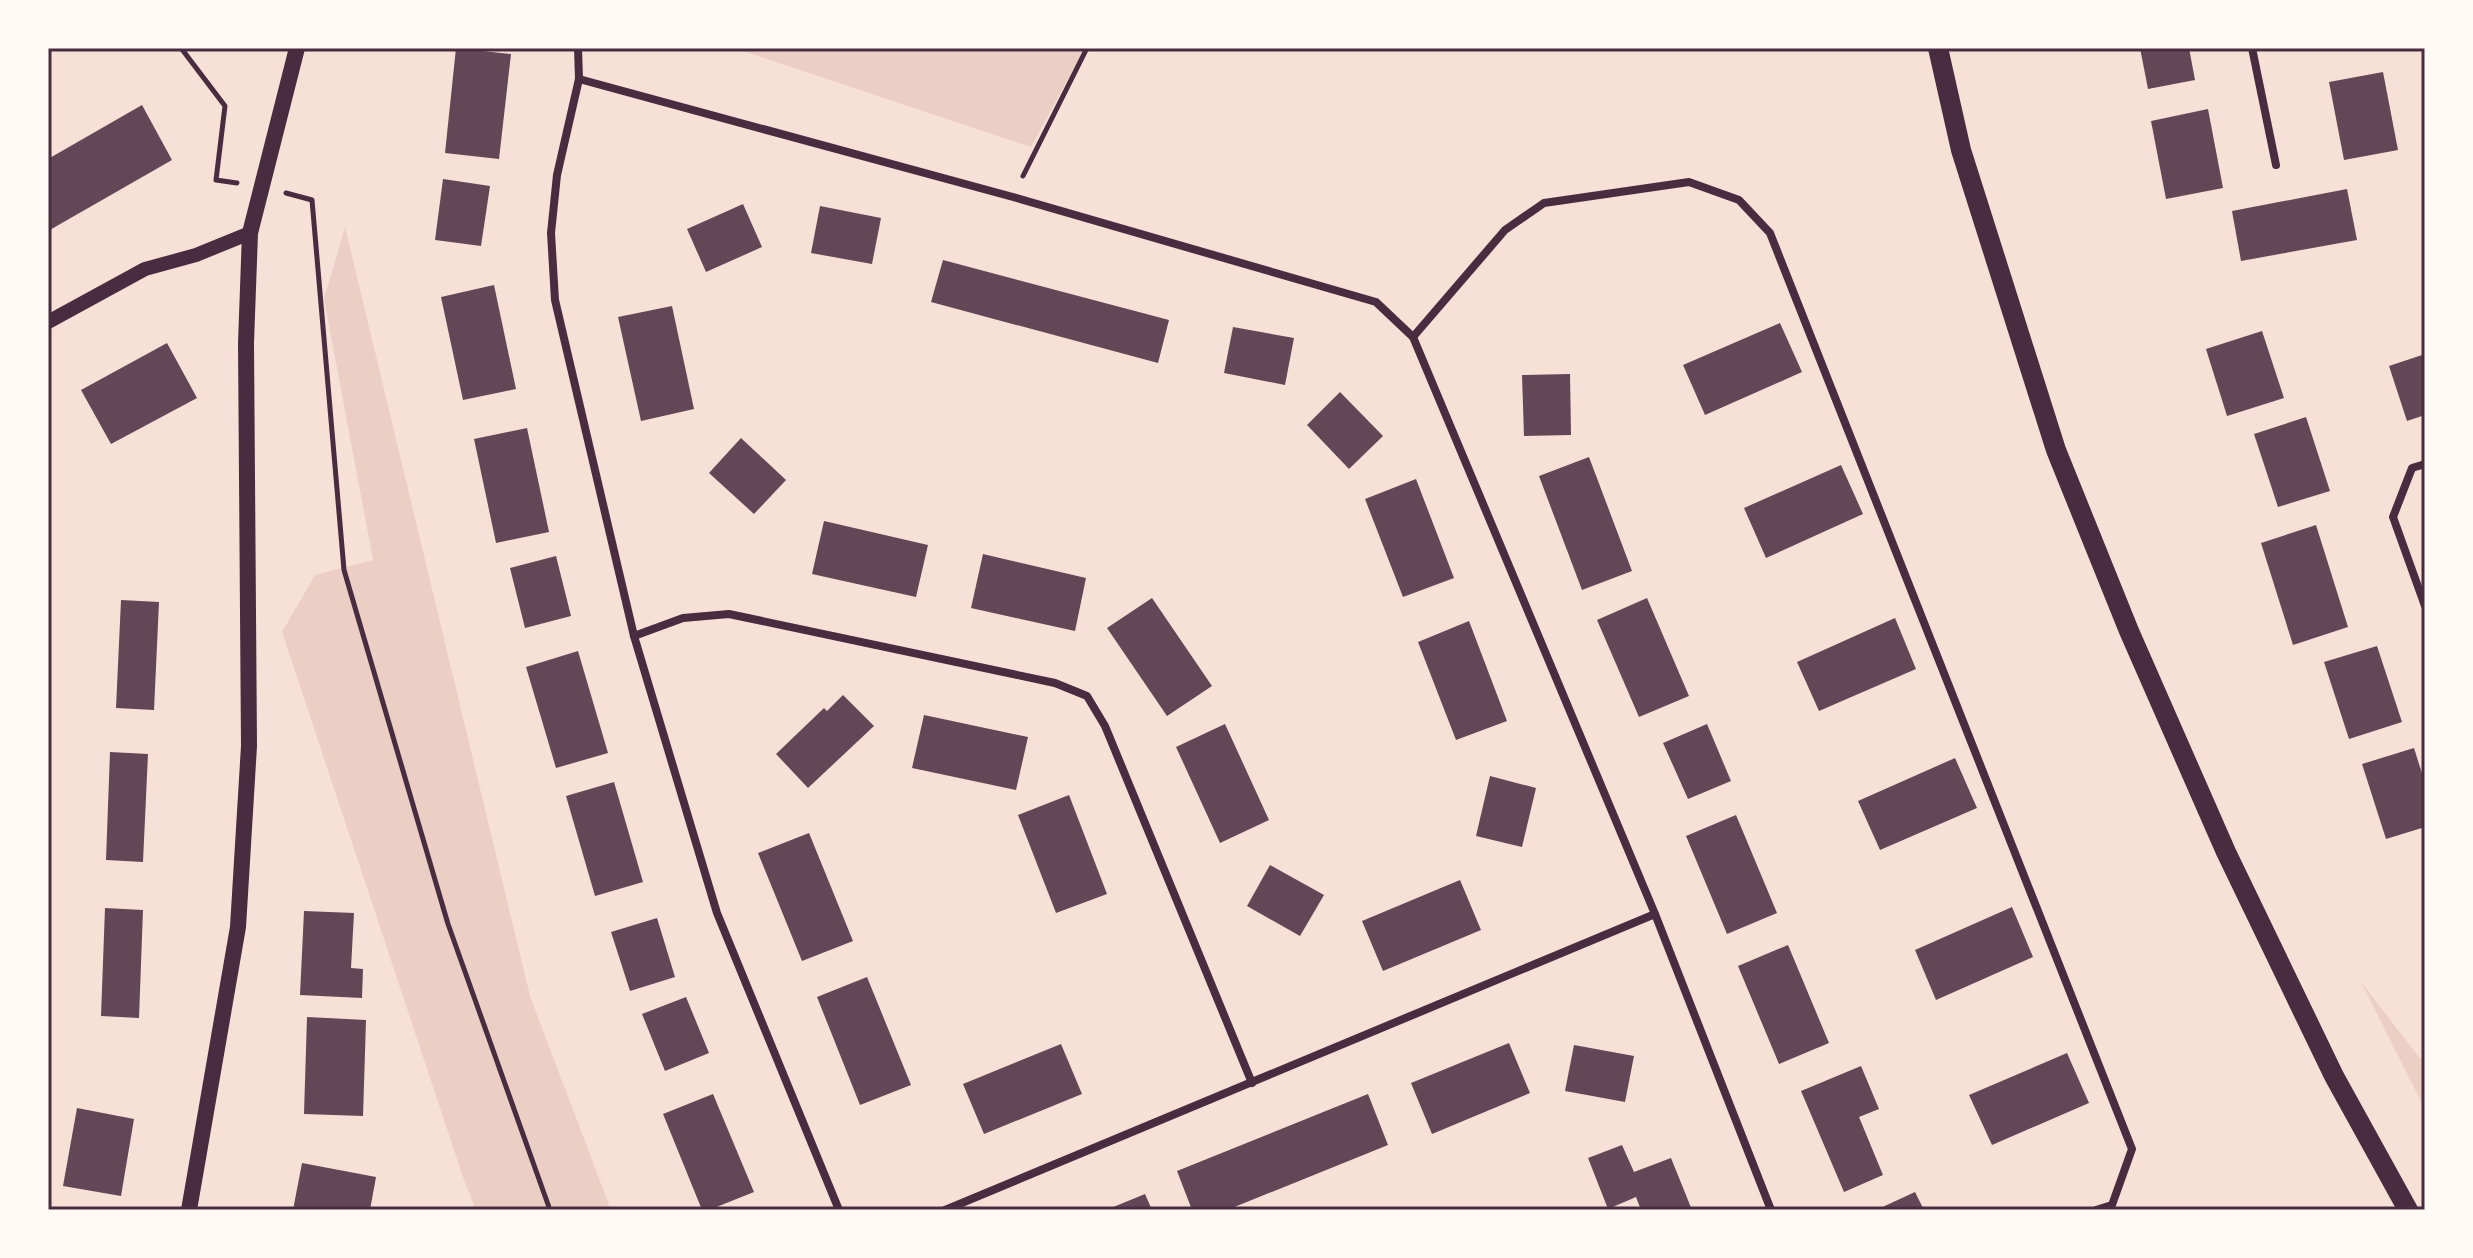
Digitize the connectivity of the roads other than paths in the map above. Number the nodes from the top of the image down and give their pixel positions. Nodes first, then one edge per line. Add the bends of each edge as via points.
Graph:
1 (297, 48) edge
2 (578, 48) edge
3 (1938, 48) edge
4 (2252, 48) edge
5 (579, 79) junction
6 (2276, 165) dead end
7 (250, 233) junction
8 (48, 322) edge
9 (1413, 337) junction
10 (2425, 464) edge
11 (2425, 606) edge
12 (634, 636) junction
13 (1655, 914) junction
14 (1252, 1083) junction
15 (189, 1210) edge
16 (839, 1210) edge
17 (945, 1210) edge
18 (1771, 1210) edge
19 (2096, 1210) edge
20 (2408, 1210) edge

1 - 7 main road
2 - 5 street
3 - 20 main road via 1961,150 2056,450 2226,852 2334,1076
4 - 6 street
5 - 9 street via 1376,302
5 - 12 street via 555,190 555,300
7 - 8 street via 145,269
7 - 15 main road via 249,746 238,927
9 - 13 street
9 - 19 street via 1505,230 1544,203 1689,182 1739,200 1770,233 2132,1149 2112,1205
10 - 11 street via 2412,468 2393,517
12 - 14 street via 683,618 729,614 1055,683 1087,696 1105,726
12 - 16 street via 717,913
13 - 14 street
13 - 18 street
14 - 17 street

